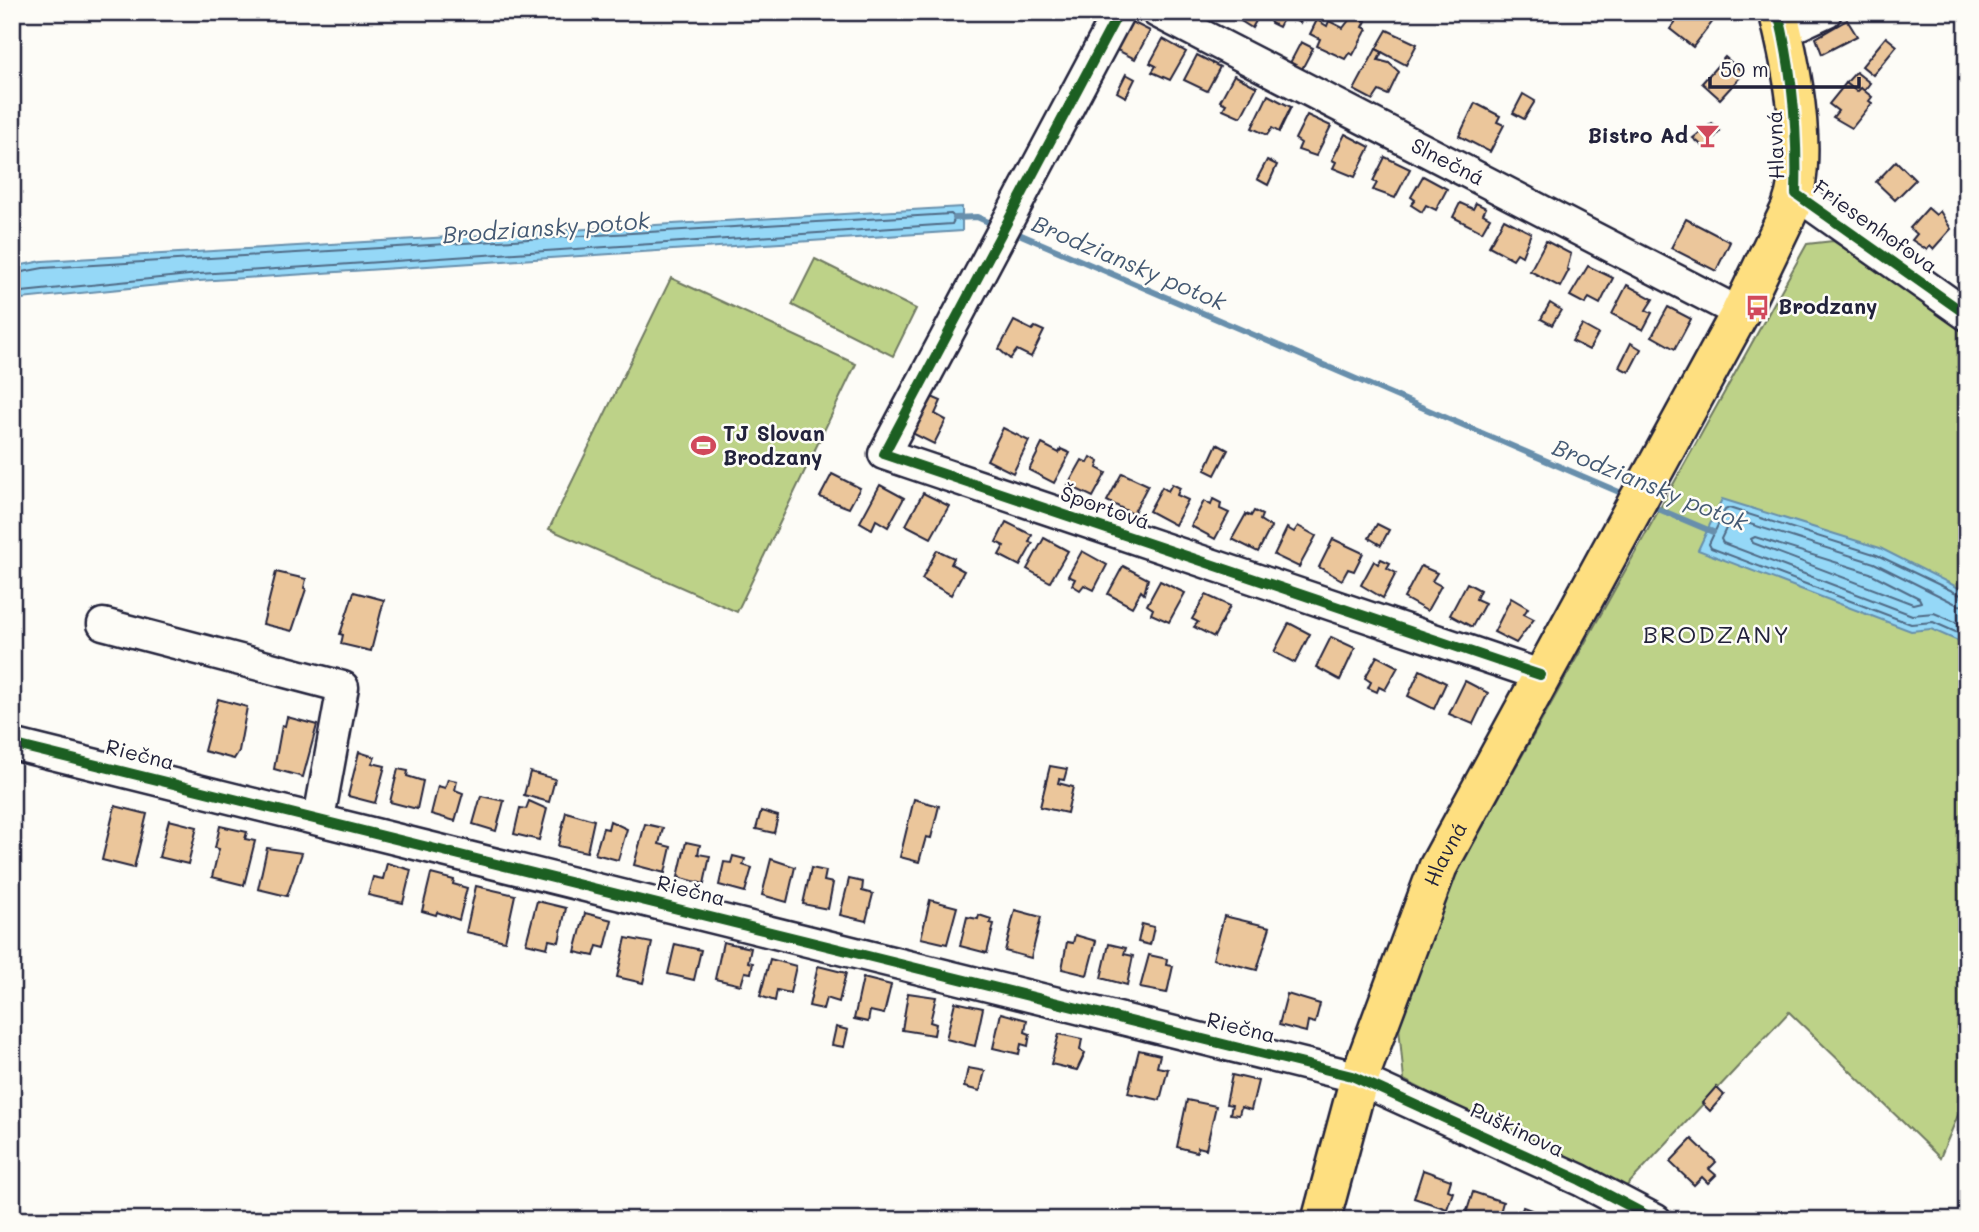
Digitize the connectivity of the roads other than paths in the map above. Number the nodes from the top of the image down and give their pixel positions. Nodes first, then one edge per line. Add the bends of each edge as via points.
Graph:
1 (1119, 12) edge
2 (1157, 12) edge
3 (1826, 12) edge
4 (1780, 22) edge
5 (1796, 194) junction
6 (1740, 313) junction
7 (1967, 315) edge
8 (103, 624) dead end
9 (1540, 675) junction
10 (12, 744) edge
11 (319, 818) junction
12 (1359, 1079) junction
13 (1321, 1220) edge
14 (1656, 1220) edge

1 - 9 street, Športová via 884,454
2 - 6 street, Slnečná
3 - 4 street
4 - 5 main road, Hlavná via 1798,140
5 - 6 main road, Hlavná
5 - 7 street, Friesenhofova
6 - 9 main road, Hlavná
8 - 11 street via 342,687
9 - 12 main road, Hlavná via 1438,866
10 - 11 street, Riečna
11 - 12 street, Riečna
12 - 13 main road, Hlavná
12 - 14 street, Puškinova via 1580,1180

